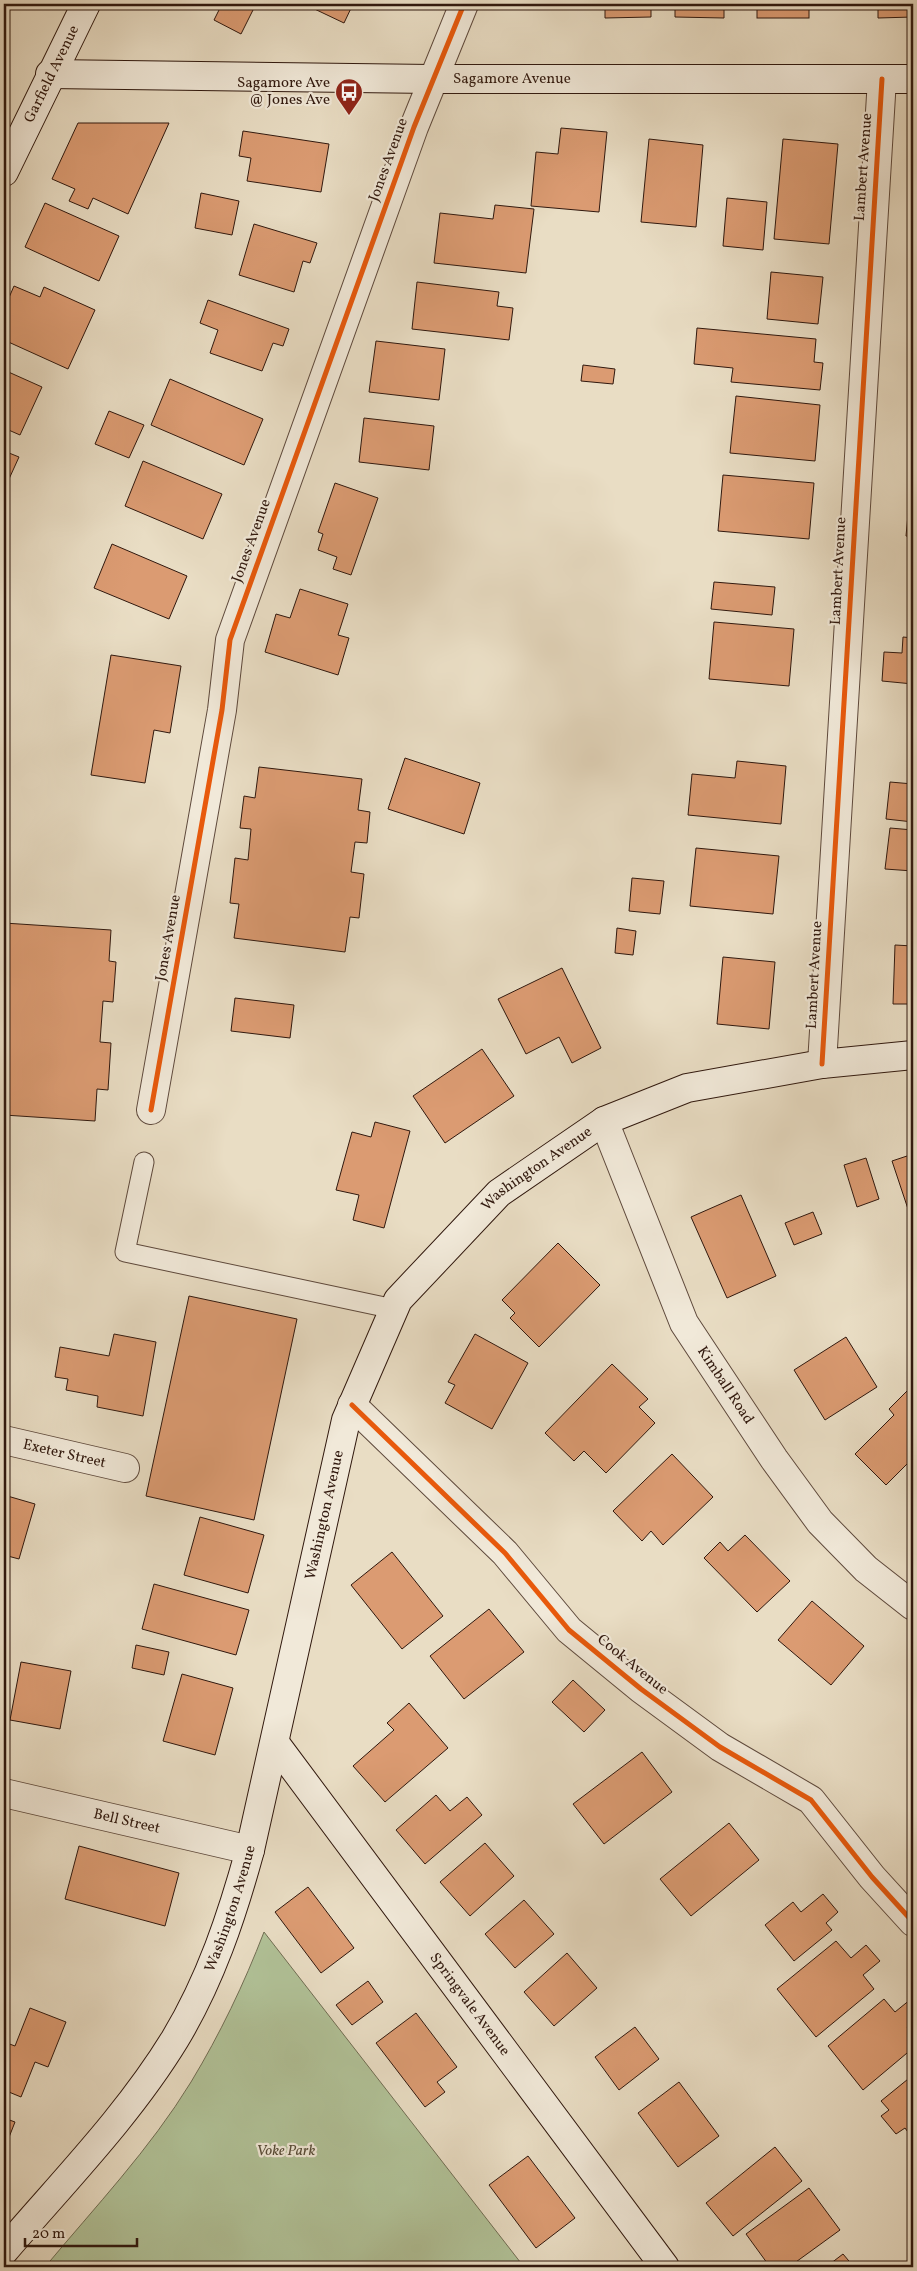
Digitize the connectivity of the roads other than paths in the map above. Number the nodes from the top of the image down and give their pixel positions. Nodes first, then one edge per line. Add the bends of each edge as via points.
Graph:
1 (86, 4) edge
2 (464, 4) edge
3 (50, 74) junction
4 (432, 79) junction
5 (882, 79) junction
6 (913, 79) edge
7 (4, 172) edge
8 (913, 1055) edge
9 (822, 1064) junction
10 (151, 1110) dead end
11 (604, 1122) junction
12 (144, 1162) dead end
13 (394, 1310) junction
14 (352, 1405) junction
15 (4, 1440) edge
16 (125, 1468) dead end
17 (913, 1606) edge
18 (275, 1743) junction
19 (4, 1792) edge
20 (250, 1850) junction
21 (913, 1922) edge
22 (4, 2251) edge
23 (665, 2267) edge

1 - 3 street, Garfield Avenue
2 - 4 street, Jones Avenue
3 - 4 street, Sagamore Avenue
3 - 7 street, Garfield Avenue
4 - 5 street, Sagamore Avenue
4 - 10 street, Jones Avenue via 230,640 222,710
5 - 6 street, Sagamore Avenue
5 - 9 street, Lambert Avenue
8 - 9 street, Washington Avenue
9 - 11 street, Washington Avenue via 687,1088
11 - 13 street, Washington Avenue via 499,1193 398,1300
11 - 17 street, Kimball Road via 684,1323 820,1522 866,1569
12 - 13 lane via 125,1252
13 - 14 street, Washington Avenue
14 - 18 street, Washington Avenue via 346,1420
14 - 21 street, Cook Avenue via 505,1553 569,1630 720,1748 811,1800 872,1877
15 - 16 street, Exeter Street
18 - 20 street, Washington Avenue
18 - 23 street, Springvale Avenue
19 - 20 street, Bell Street
20 - 22 street, Washington Avenue via 222,1941 175,2039 131,2102

